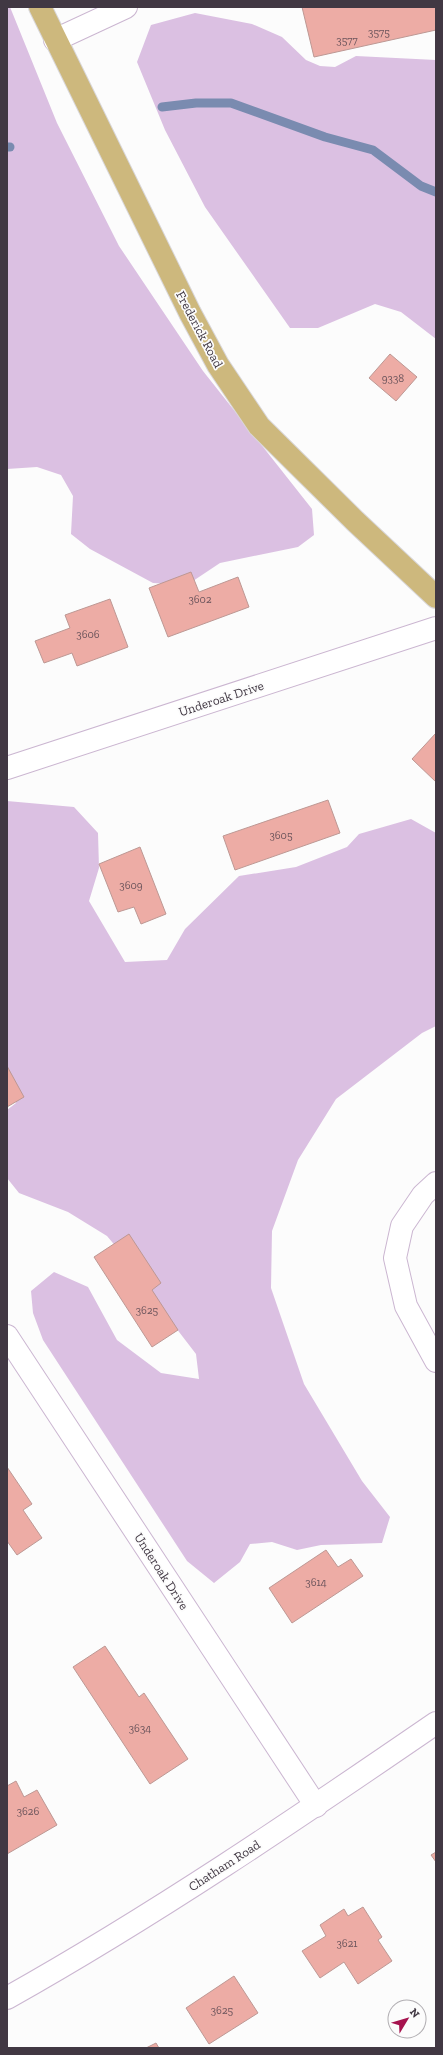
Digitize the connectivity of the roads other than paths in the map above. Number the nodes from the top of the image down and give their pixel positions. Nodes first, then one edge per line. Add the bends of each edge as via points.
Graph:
1 (40, 7) edge
2 (126, 7) edge
3 (55, 40) junction
4 (436, 597) edge
5 (436, 628) edge
6 (7, 768) edge
7 (436, 1183) edge
8 (7, 1336) edge
9 (436, 1361) edge
10 (436, 1723) edge
11 (316, 1806) junction
12 (7, 1998) edge

1 - 3 main road, Frederick Road
2 - 3 street
3 - 4 main road, Frederick Road via 190,313 218,365 255,420 354,522
5 - 6 street, Underoak Drive
7 - 9 street via 423,1195 402,1226 395,1258 406,1306
8 - 11 street, Underoak Drive
10 - 11 street, Chatham Road
11 - 12 street, Chatham Road via 94,1949

